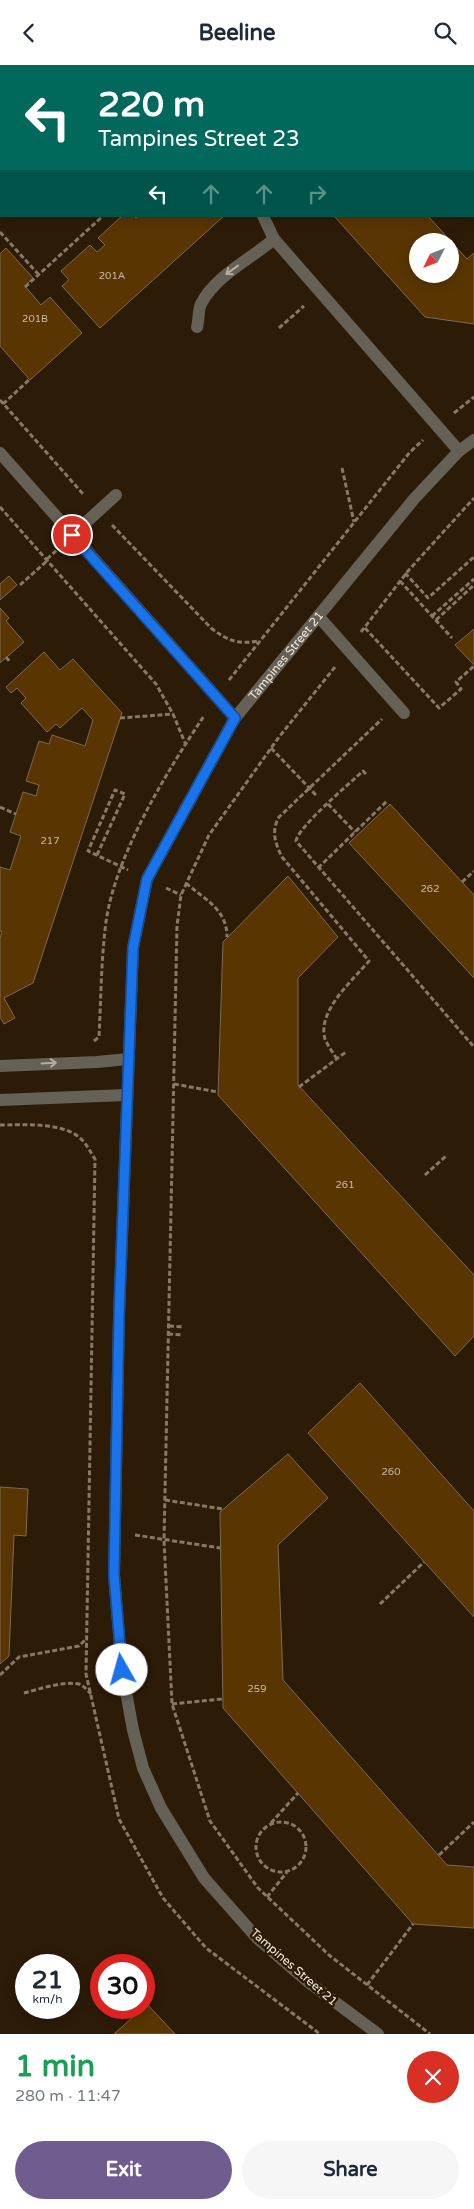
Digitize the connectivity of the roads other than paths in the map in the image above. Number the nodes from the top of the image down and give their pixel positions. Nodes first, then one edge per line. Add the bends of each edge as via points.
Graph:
1 (263, 217) edge
2 (274, 239) junction
3 (198, 327) dead end
4 (474, 439) edge
5 (459, 451) junction
6 (0, 453) edge
7 (116, 495) dead end
8 (72, 535) junction
9 (319, 617) junction
10 (404, 713) dead end
11 (235, 718) junction
12 (128, 1059) junction
13 (0, 1066) edge
14 (126, 1095) junction
15 (0, 1100) edge
16 (378, 2034) edge

1 - 2 street
2 -> 3 street via 225,275 201,305
2 - 5 street
4 - 5 street, Tampines Street 21
5 - 9 street, Tampines Street 21 via 414,499
6 - 8 street
7 - 8 street
8 - 11 street
9 - 10 street
9 - 11 street, Tampines Street 21
11 - 12 street, Tampines Street 21 via 147,879 133,948
13 -> 12 street
12 - 14 street, Tampines Street 21
14 - 15 street
14 - 16 street, Tampines Street 21 via 114,1575 122,1670 143,1768 161,1808 204,1878 258,1939 307,1981

